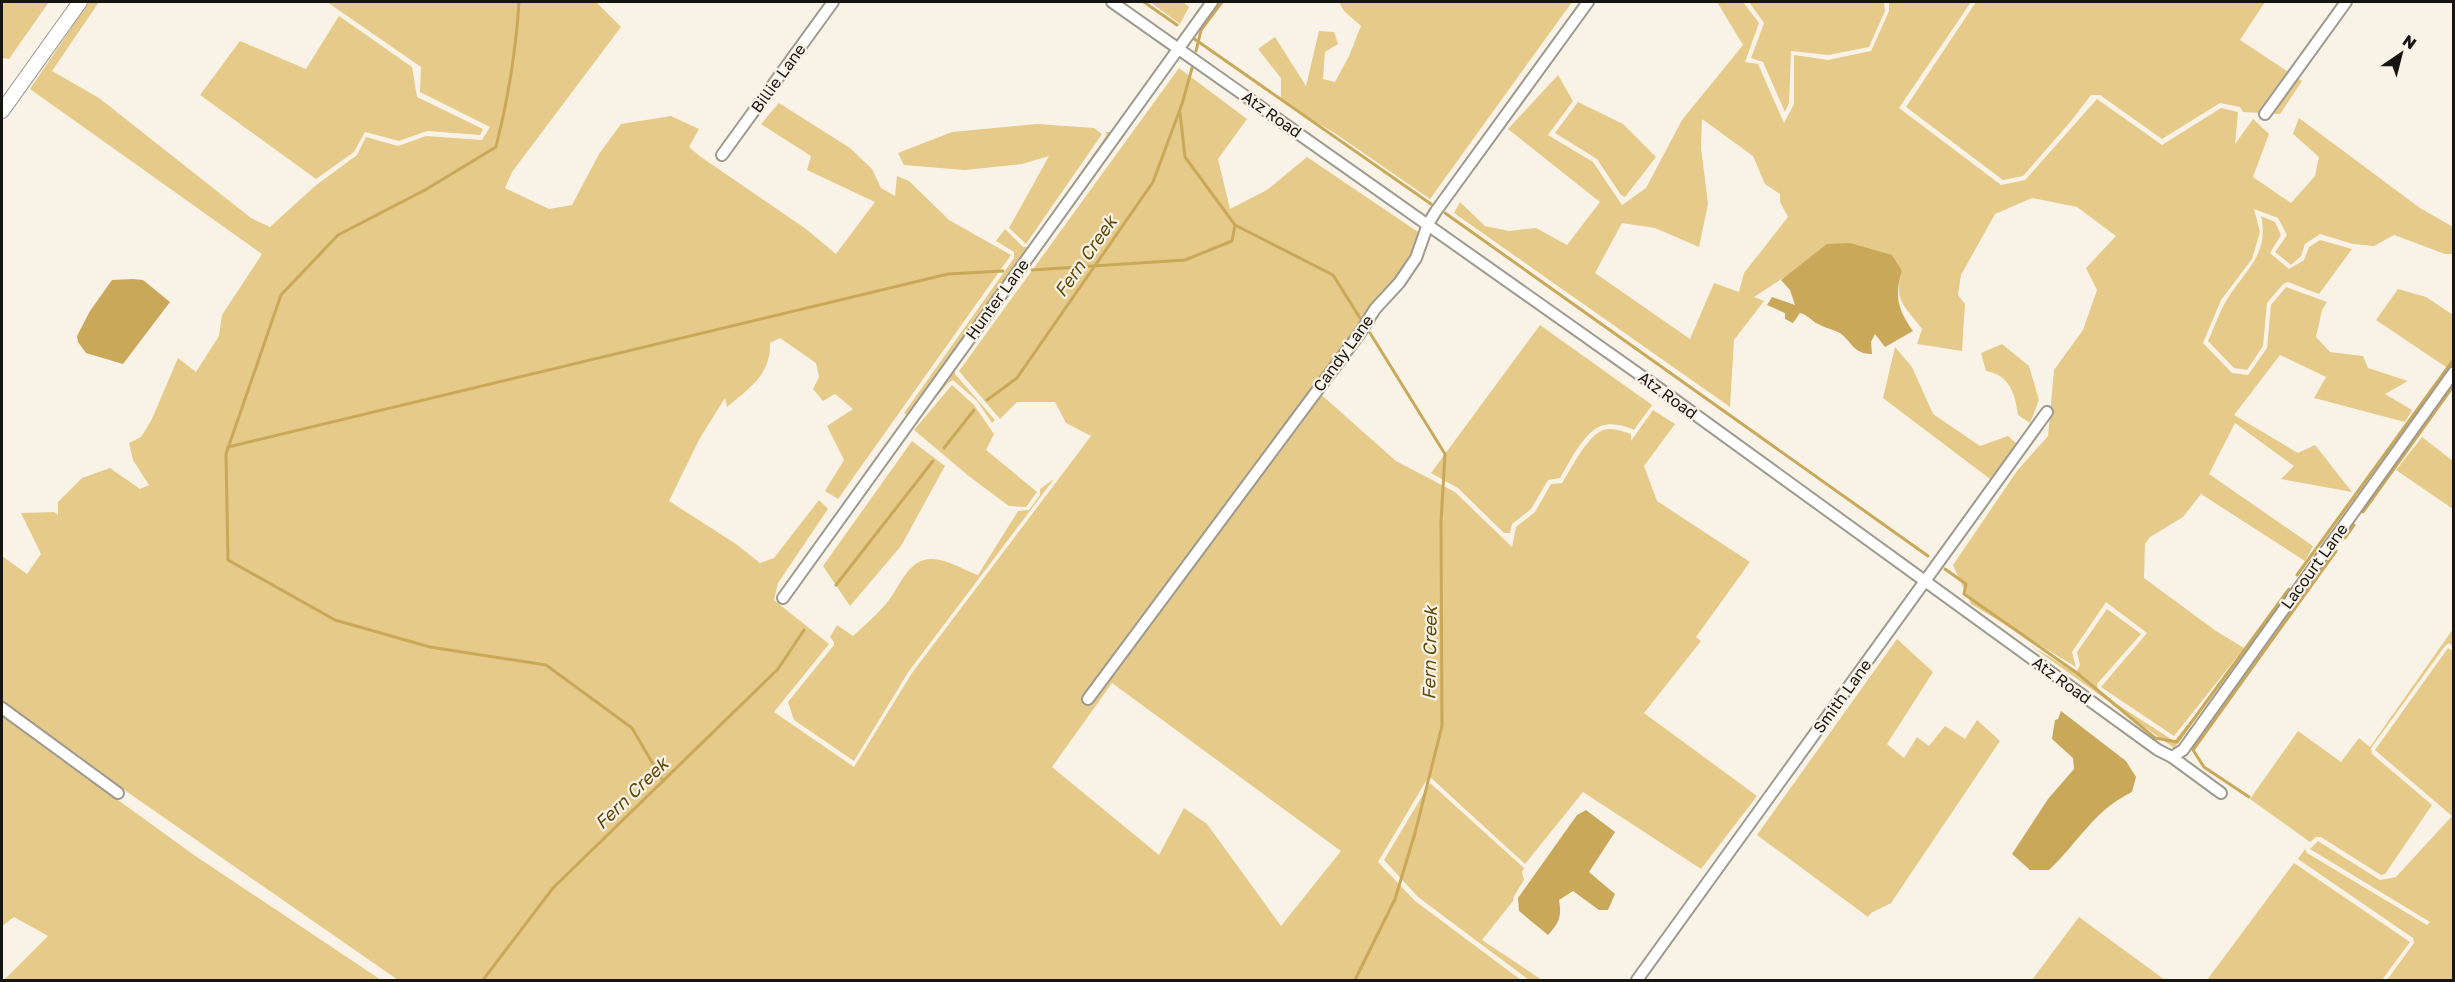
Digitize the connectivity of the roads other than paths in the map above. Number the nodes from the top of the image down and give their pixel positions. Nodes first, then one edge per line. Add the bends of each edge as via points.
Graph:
1 (80, 2) edge
2 (833, 2) edge
3 (1112, 2) edge
4 (1212, 2) edge
5 (1588, 2) edge
6 (2346, 2) edge
7 (1179, 48) junction
8 (2, 111) edge
9 (2265, 114) dead end
10 (722, 155) dead end
11 (1428, 224) junction
12 (2454, 372) edge
13 (2047, 412) dead end
14 (1925, 581) junction
15 (783, 598) dead end
16 (1088, 699) dead end
17 (2, 708) edge
18 (2172, 757) junction
19 (118, 793) dead end
20 (2221, 793) dead end
21 (1637, 981) edge

1 - 8 street
2 - 10 street, Billie Lane
3 - 7 street, Atz Road
4 - 7 street, Hunter Lane
5 - 11 street, Candy Lane
6 - 9 street
7 - 11 street, Atz Road
7 - 15 street, Hunter Lane
11 - 14 street, Atz Road
11 - 16 street, Candy Lane via 1416,258 1399,283 1375,309
12 - 18 street, Lacourt Lane via 2183,750
13 - 14 street, Smith Lane
14 - 18 street, Atz Road
14 - 21 street, Smith Lane
17 - 19 street
18 - 20 street, Atz Road

